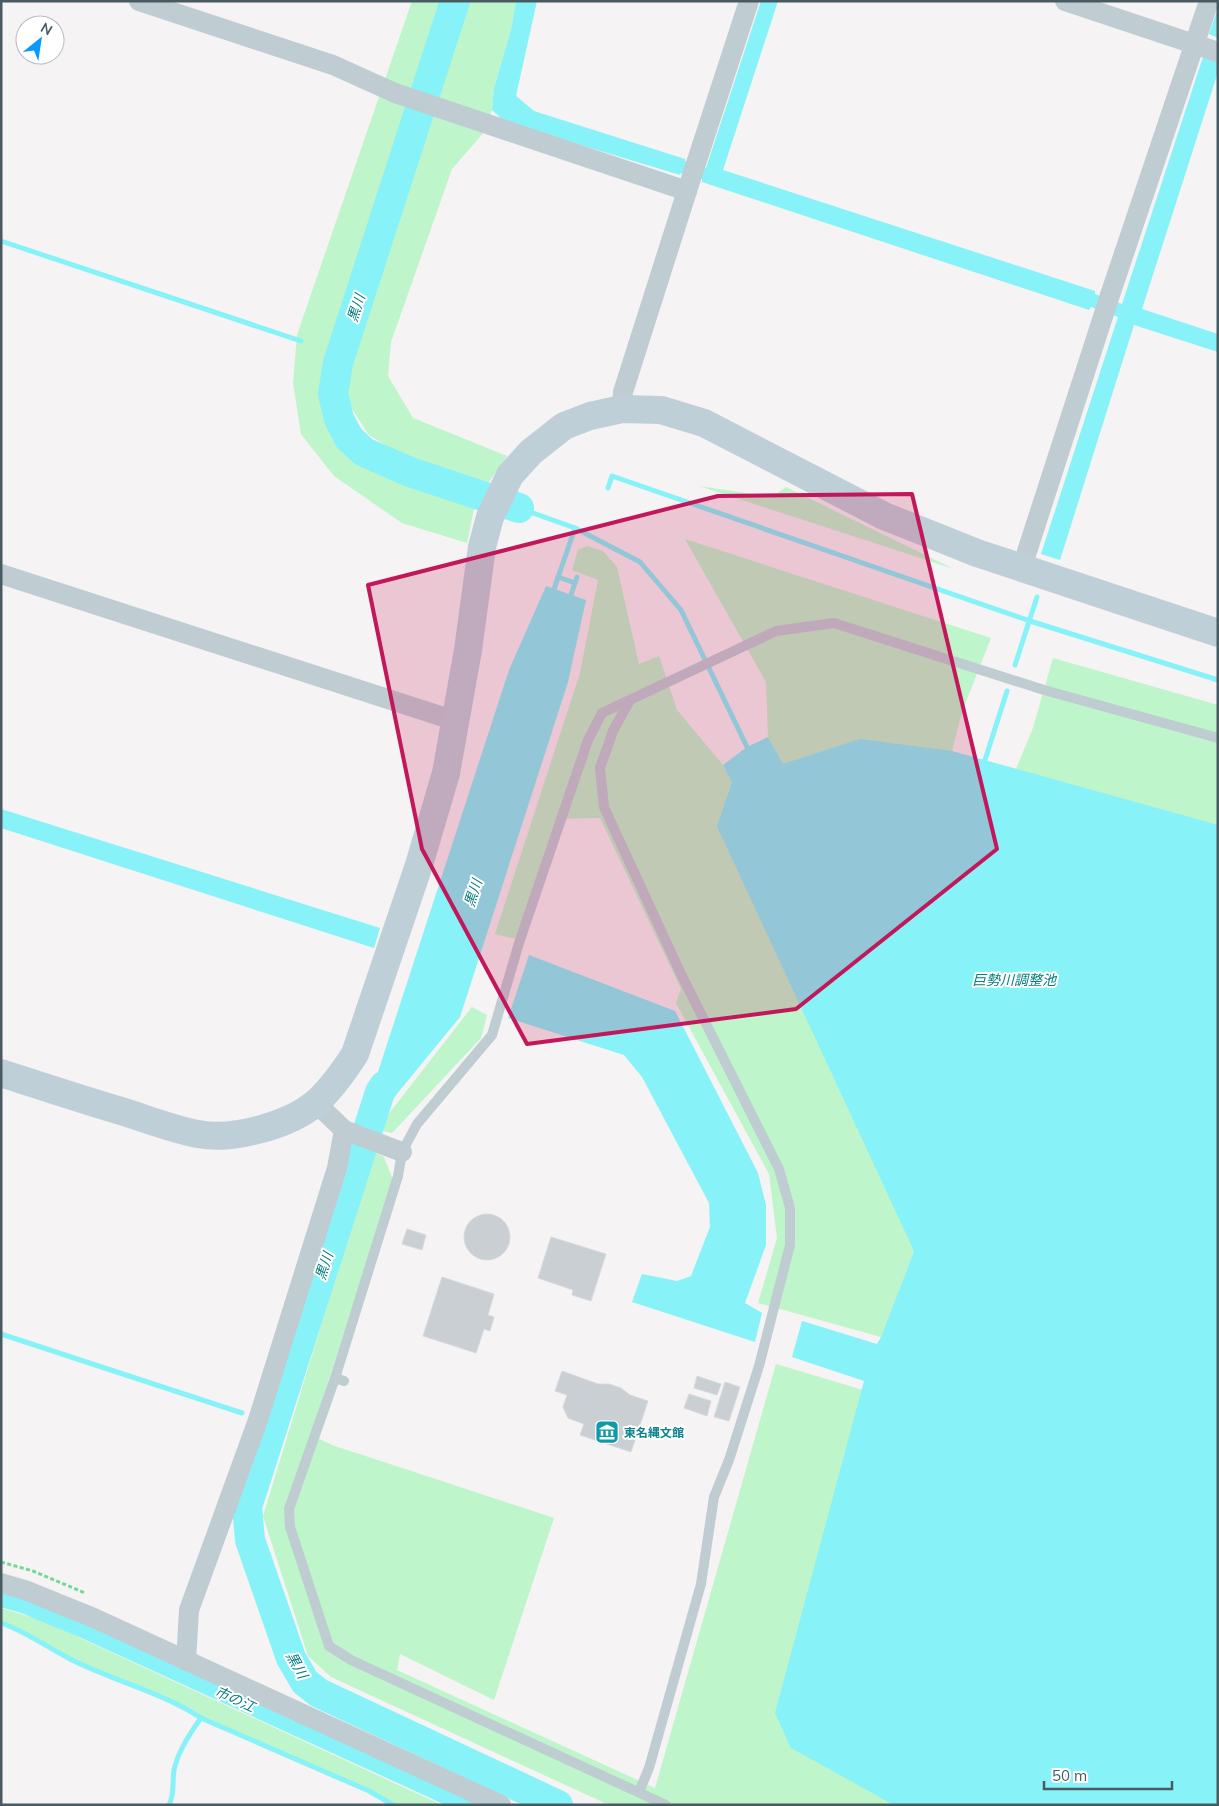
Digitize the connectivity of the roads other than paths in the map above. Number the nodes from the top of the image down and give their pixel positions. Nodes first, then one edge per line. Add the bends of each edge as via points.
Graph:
1 (139, 1) edge
2 (749, 1) edge
3 (1065, 1) edge
4 (1209, 1) edge
5 (1207, 48) edge
6 (688, 186) junction
7 (622, 409) junction
8 (1022, 567) junction
9 (1, 574) edge
10 (1218, 633) edge
11 (630, 700) junction
12 (456, 721) junction
13 (1218, 738) edge
14 (1, 1073) edge
15 (316, 1102) junction
16 (344, 1130) junction
17 (402, 1152) junction
18 (1, 1583) edge
19 (186, 1661) junction
20 (639, 1792) junction
21 (501, 1805) edge
22 (666, 1805) edge

1 - 6 street via 333,65 448,112
2 - 6 street
3 - 5 street
4 - 5 street
5 - 8 street via 1102,317
6 - 7 street via 623,392
7 - 8 street via 661,410 704,423 884,516
7 - 12 street via 564,426 531,452 510,475 490,517 482,546
8 - 10 street
9 - 12 street
11 - 13 lane via 776,631 834,623 1044,690
11 - 17 lane via 602,713 588,740 519,943 492,1035 417,1124
11 - 20 lane via 613,731 600,768 604,807 681,974 779,1169 790,1208 790,1245 760,1366 714,1497 701,1584 649,1768
12 - 15 street via 446,773 419,865 355,1054
14 - 15 street via 200,1134 230,1135 261,1129 282,1122
15 - 16 street
16 - 17 street
16 - 19 street via 337,1168 258,1420 189,1610
17 - 20 lane via 340,1380 289,1509 290,1527 329,1646 351,1660
18 - 19 street via 94,1618
19 - 21 street
20 - 22 lane

